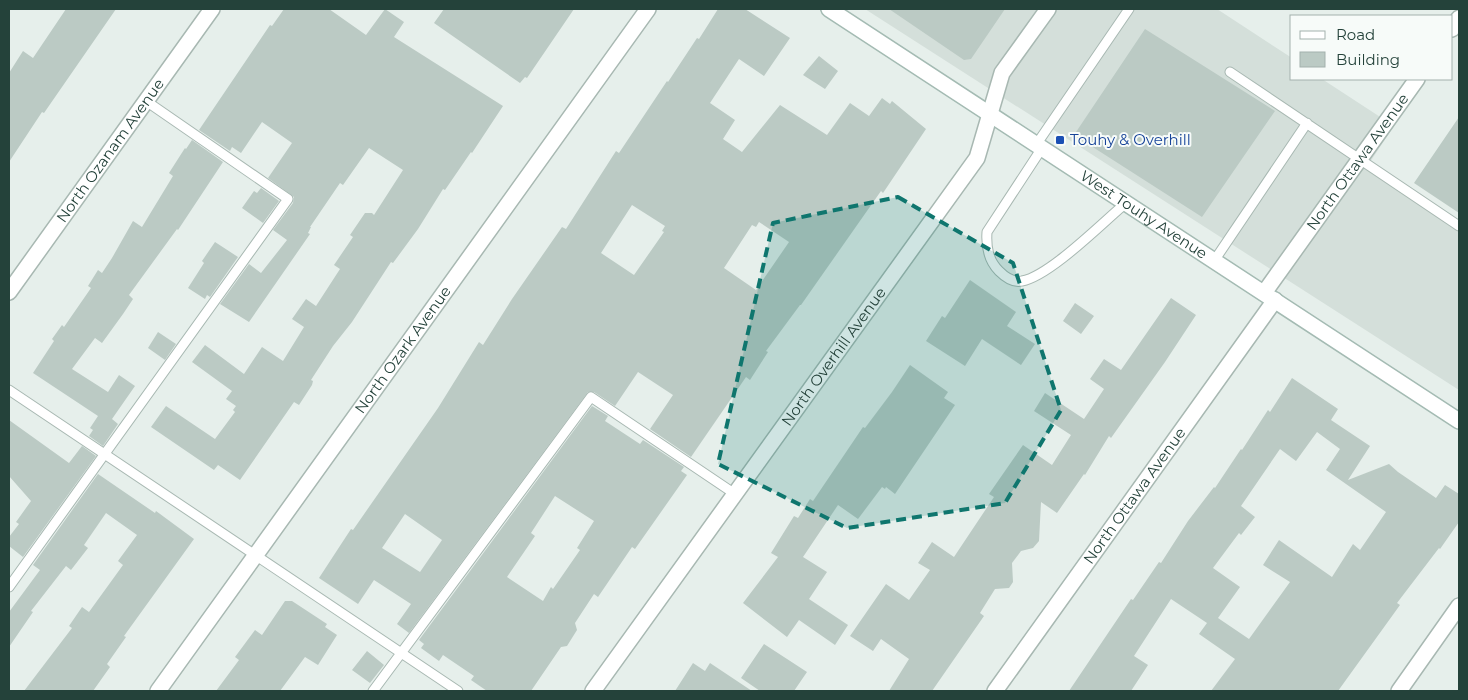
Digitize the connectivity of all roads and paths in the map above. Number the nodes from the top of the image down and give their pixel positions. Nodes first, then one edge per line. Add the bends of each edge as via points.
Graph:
1 (212, 9) edge
2 (648, 9) edge
3 (829, 9) edge
4 (1048, 9) edge
5 (1129, 9) edge
6 (1230, 72) dead end
7 (1415, 80) edge
8 (146, 101) junction
9 (990, 114) junction
10 (1307, 123) junction
11 (1039, 146) junction
12 (1360, 159) junction
13 (1126, 203) junction
14 (1459, 226) edge
15 (1214, 261) junction
16 (9, 292) edge
17 (1270, 297) junction
18 (9, 390) edge
19 (1459, 421) edge
20 (104, 454) junction
21 (735, 494) junction
22 (256, 555) junction
23 (9, 587) edge
24 (1459, 606) edge
25 (401, 653) junction
26 (158, 691) edge
27 (373, 691) edge
28 (458, 691) edge
29 (593, 691) edge
30 (995, 691) edge
31 (1399, 691) edge

1 - 8 street, North Ozanam Avenue
2 - 22 street, North Ozark Avenue
3 - 9 street, West Touhy Avenue
4 - 9 street, North Overhill Avenue via 1002,73
5 - 11 lane
6 - 10 lane
7 - 12 street, North Ottawa Avenue
8 - 16 street, North Ozanam Avenue
8 - 20 lane via 288,199
9 - 11 street, West Touhy Avenue
9 - 21 street, North Overhill Avenue via 976,158
10 - 12 lane
10 - 15 lane
11 - 13 street, West Touhy Avenue
11 - 13 lane via 987,232 986,246 991,262 1008,279 1021,282 1055,263
12 - 14 lane
12 - 17 street, North Ottawa Avenue
13 - 15 street, West Touhy Avenue
15 - 17 street, West Touhy Avenue
17 - 19 street, West Touhy Avenue
17 - 30 street, North Ottawa Avenue
18 - 20 lane
20 - 22 lane
20 - 23 lane
21 - 25 lane via 591,397
21 - 29 street, North Overhill Avenue
22 - 25 lane
22 - 26 street, North Ozark Avenue
24 - 31 street
25 - 27 lane
25 - 28 lane

